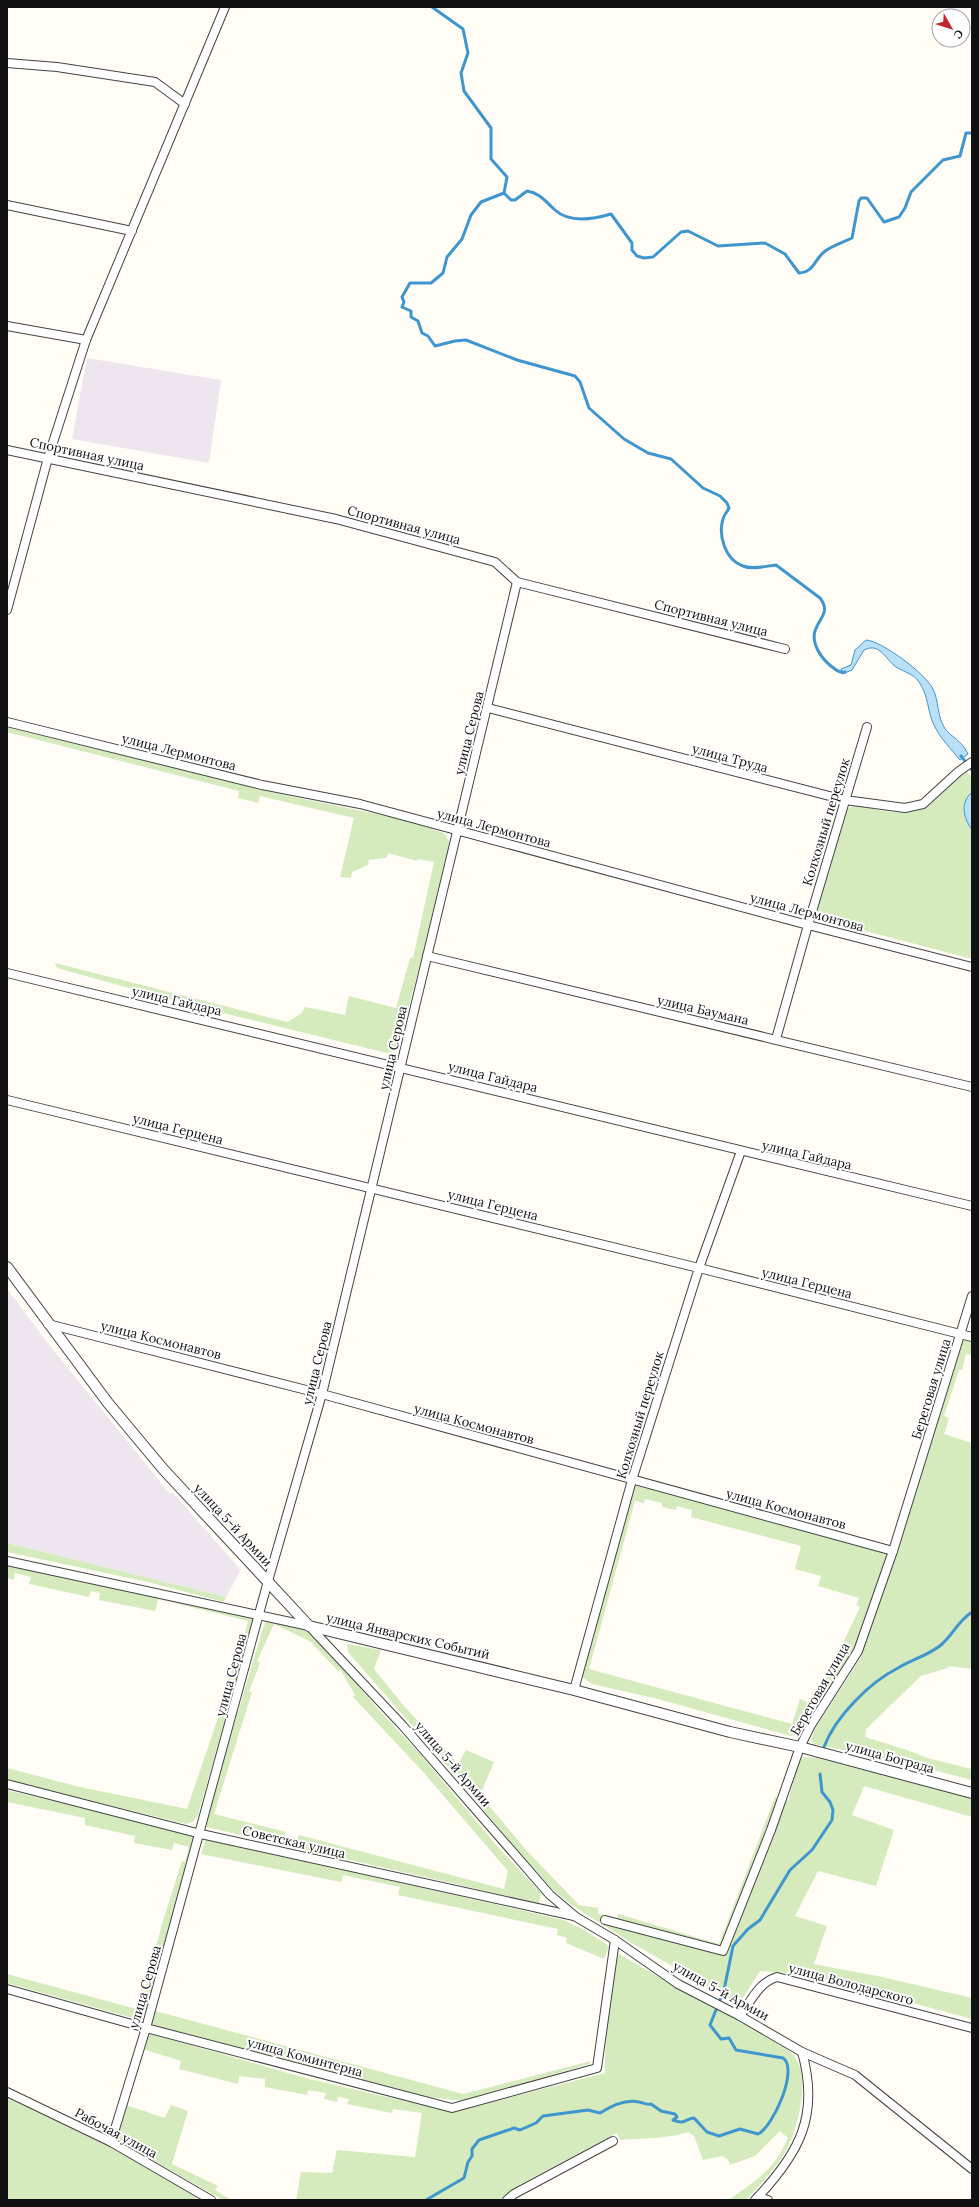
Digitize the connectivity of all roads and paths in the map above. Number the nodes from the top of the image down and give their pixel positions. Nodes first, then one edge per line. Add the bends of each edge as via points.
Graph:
1 (225, 7) edge
2 (7, 63) edge
3 (185, 104) junction
4 (7, 205) edge
5 (132, 231) junction
6 (7, 326) edge
7 (86, 340) junction
8 (7, 450) edge
9 (48, 458) junction
10 (517, 582) junction
11 (7, 605) edge
12 (784, 649) dead end
13 (488, 708) junction
14 (7, 722) edge
15 (867, 727) dead end
16 (972, 762) edge
17 (845, 800) junction
18 (456, 830) junction
19 (808, 925) junction
20 (428, 956) junction
21 (972, 967) edge
22 (7, 973) edge
23 (776, 1040) junction
24 (401, 1067) junction
25 (972, 1087) edge
26 (7, 1100) edge
27 (741, 1151) junction
28 (372, 1188) junction
29 (972, 1206) edge
30 (7, 1268) edge
31 (699, 1268) junction
32 (972, 1296) edge
33 (47, 1324) junction
34 (961, 1334) junction
35 (972, 1337) edge
36 (322, 1394) junction
37 (632, 1480) junction
38 (893, 1551) junction
39 (7, 1561) edge
40 (268, 1581) junction
41 (260, 1614) junction
42 (309, 1626) junction
43 (574, 1690) junction
44 (800, 1747) junction
45 (7, 1784) edge
46 (972, 1793) edge
47 (200, 1834) junction
48 (576, 1917) junction
49 (605, 1920) dead end
50 (615, 1940) junction
51 (7, 1989) edge
52 (740, 2016) junction
53 (146, 2028) junction
54 (972, 2028) edge
55 (802, 2052) junction
56 (7, 2092) edge
57 (613, 2141) dead end
58 (111, 2142) junction
59 (972, 2169) edge
60 (756, 2199) edge
61 (211, 2200) edge
62 (507, 2200) edge
63 (768, 2200) edge

1 - 3 street
2 - 3 street via 57,67 155,82
3 - 5 street
4 - 5 street
5 - 7 street
6 - 7 street
7 - 9 street
8 - 9 street, Спортивная улица
9 - 10 street, Спортивная улица via 336,519 495,562
9 - 11 street
10 - 12 street, Спортивная улица
10 - 13 street, улица Серова
13 - 17 street, улица Труда
13 - 18 street, улица Серова
14 - 18 street, улица Лермонтова via 262,785 360,804
15 - 17 street, Колхозный переулок
16 - 17 street, улица Труда via 923,804 905,808
17 - 19 street, Колхозный переулок
18 - 19 street, улица Лермонтова
18 - 20 street, улица Серова
19 - 21 street, улица Лермонтова
19 - 23 street, Колхозный переулок
20 - 23 street, улица Баумана
20 - 24 street, улица Серова
22 - 24 street, улица Гайдара
23 - 25 street, улица Баумана
24 - 27 street, улица Гайдара
24 - 28 street, улица Серова
26 - 28 street, улица Герцена
27 - 29 street, улица Гайдара
27 - 31 street, Колхозный переулок
28 - 31 street, улица Герцена
28 - 36 street, улица Серова
30 - 33 street, улица 5-й Армии
31 - 34 street, улица Герцена
31 - 37 street, Колхозный переулок
32 - 34 street, Береговая улица
33 - 36 street, улица Космонавтов
33 - 40 street, улица 5-й Армии via 108,1404 163,1469
34 - 35 street, улица Герцена
34 - 38 street, Береговая улица
36 - 37 street, улица Космонавтов
36 - 40 street, улица Серова
37 - 38 street, улица Космонавтов
37 - 43 street, Колхозный переулок
38 - 44 street, Береговая улица via 858,1651
39 - 41 street, улица Январских Событий
40 - 41 street, улица Серова
40 - 42 street, улица 5-й Армии
41 - 42 street, улица Январских Событий
41 - 47 street, улица Серова
42 - 43 street, улица Январских Событий
42 - 48 street, улица 5-й Армии via 402,1726 550,1896
43 - 44 street, улица Январских Событий via 730,1732
44 - 46 street, улица Бограда
44 - 49 street, Береговая улица via 771,1830 723,1951
45 - 47 street, Советская улица
47 - 48 street, Советская улица
47 - 53 street, улица Серова
48 - 50 street, улица 5-й Армии
50 - 52 street, улица 5-й Армии via 678,1984
50 - 53 street, улица Коминтерна via 597,2068 452,2108
51 - 53 street, улица Коминтерна
52 - 54 street, улица Володарского via 761,1985 777,1977
52 - 55 street, улица 5-й Армии
53 - 58 street, улица Серова
55 - 59 street, улица 5-й Армии via 855,2075
55 - 60 street via 808,2075 810,2100 804,2128 778,2176
56 - 58 street, Рабочая улица
57 - 62 street
58 - 61 street, Рабочая улица
60 - 63 street

